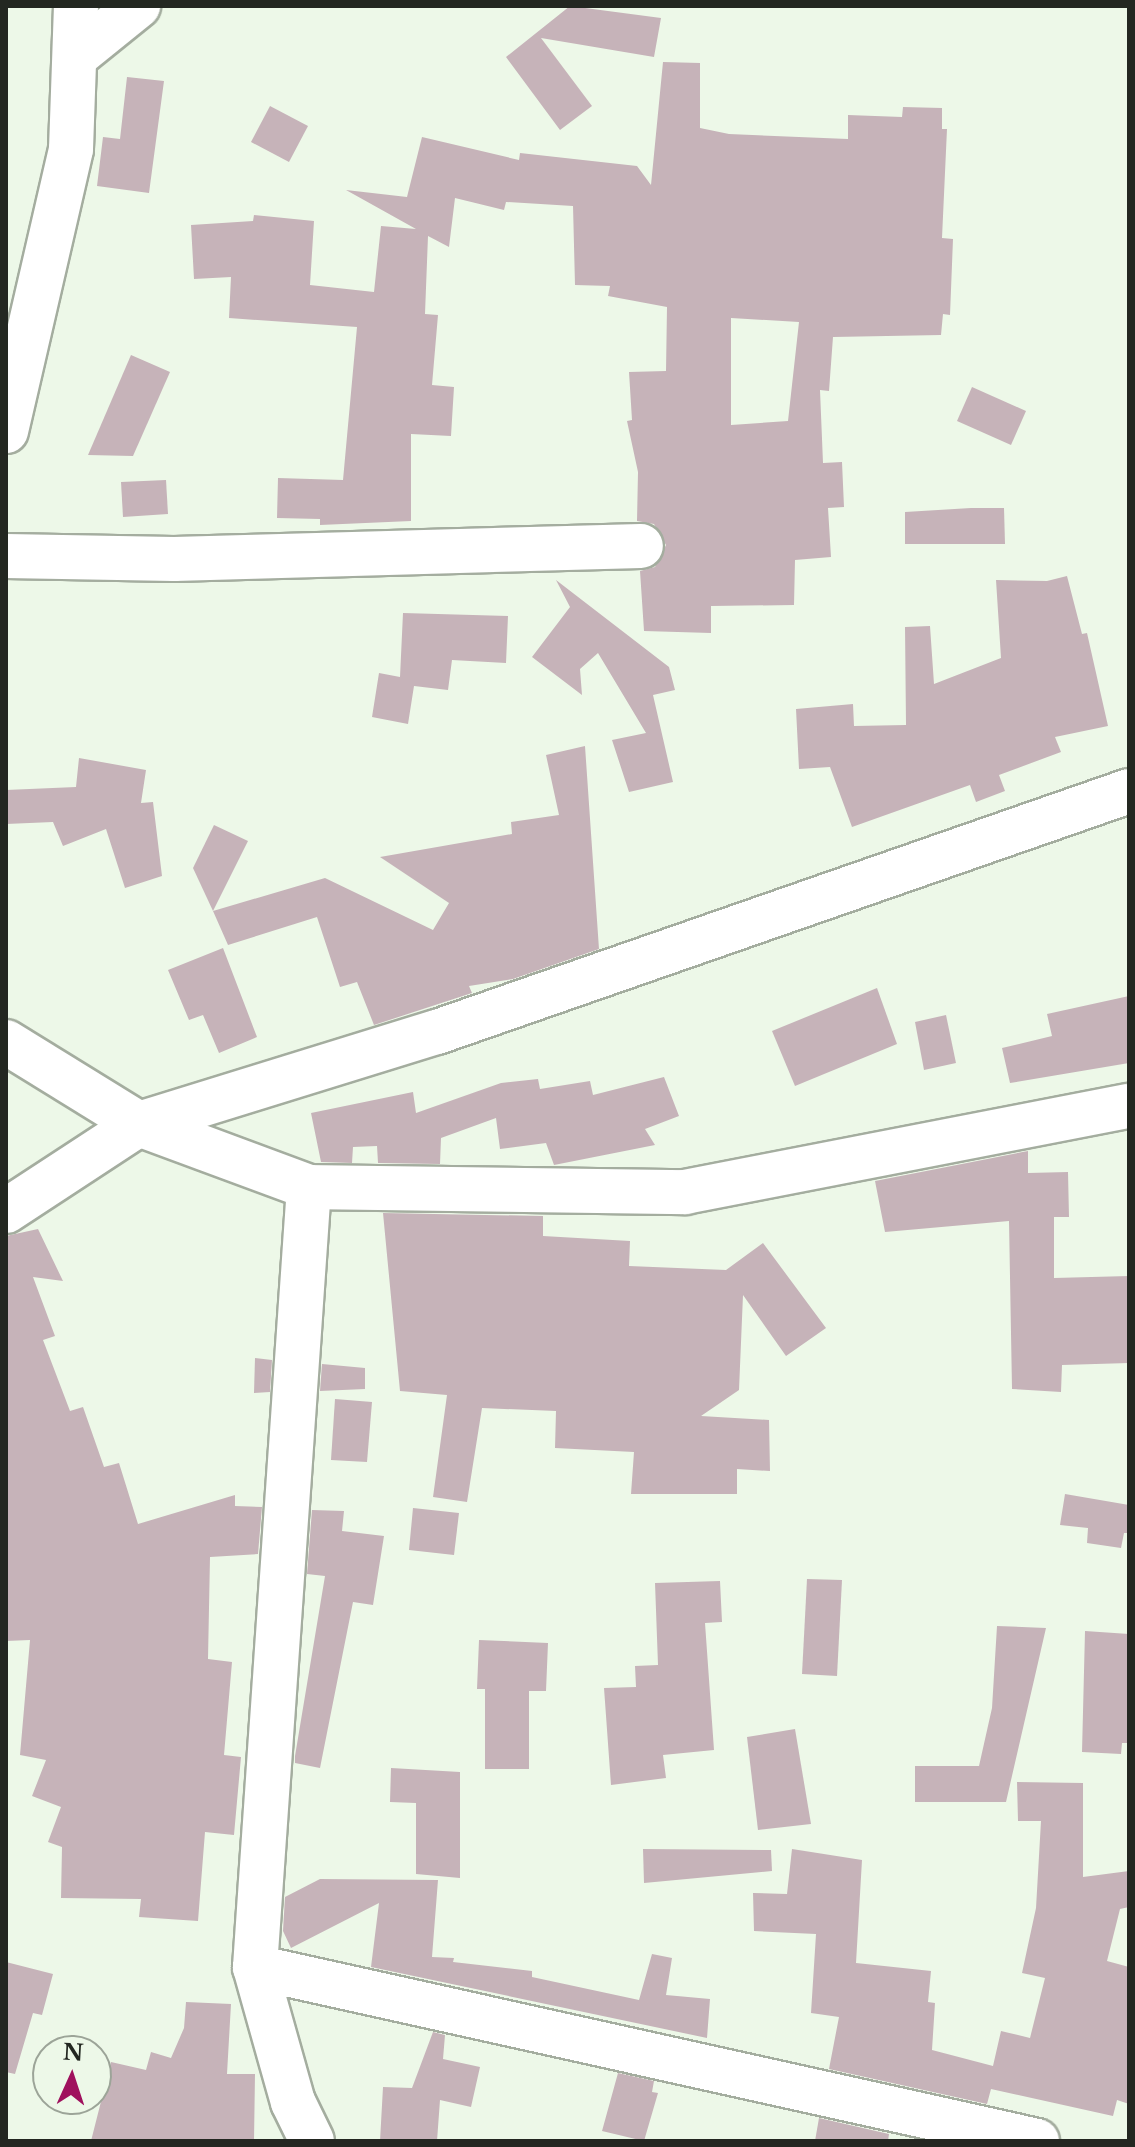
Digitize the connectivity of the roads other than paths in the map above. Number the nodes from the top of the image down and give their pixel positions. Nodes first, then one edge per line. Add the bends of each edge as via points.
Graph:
1 (76, 6) edge
2 (138, 6) edge
3 (76, 56) junction
4 (6, 431) edge
5 (641, 546) dead end
6 (6, 556) edge
7 (1129, 791) edge
8 (11, 1052) edge
9 (1129, 1106) edge
10 (139, 1124) junction
11 (309, 1187) junction
12 (6, 1211) edge
13 (255, 1967) junction
14 (312, 2141) edge
15 (1037, 2141) edge

1 - 3 street
2 - 3 street
3 - 4 street via 71,149
5 - 6 street via 174,559
7 - 10 street via 437,1032
8 - 10 street
9 - 11 street via 685,1192
10 - 11 street
10 - 12 street
11 - 13 street
13 - 14 street via 293,2102
13 - 15 street

